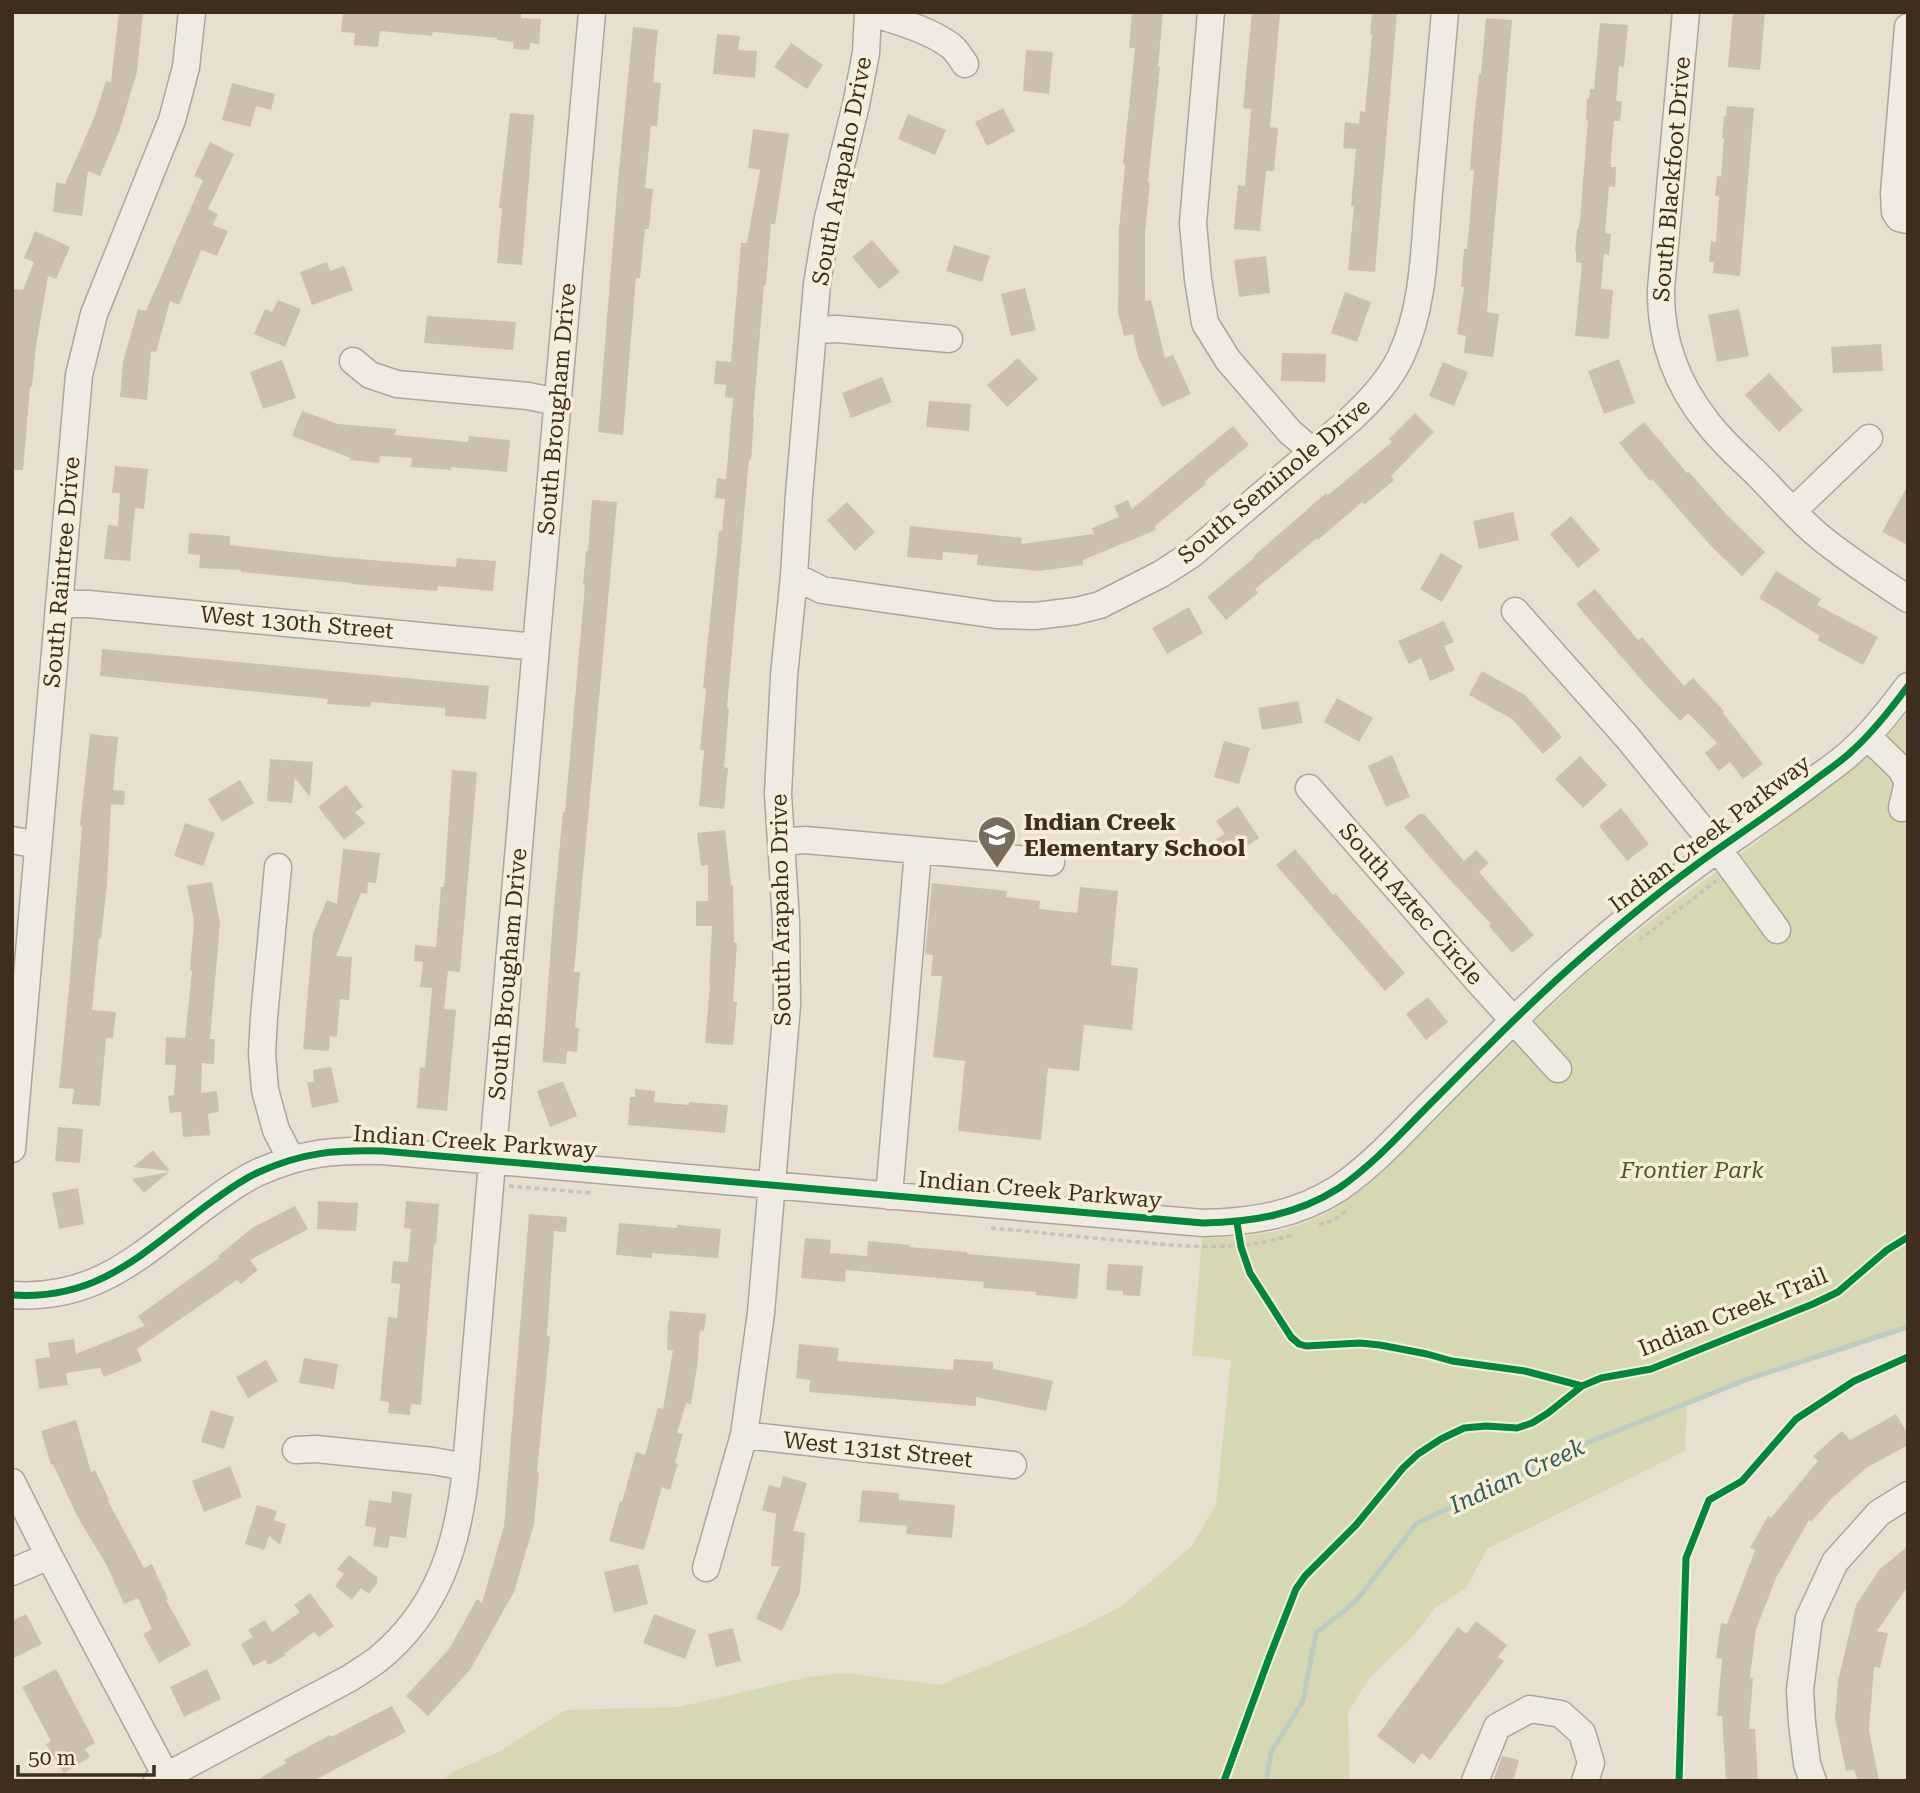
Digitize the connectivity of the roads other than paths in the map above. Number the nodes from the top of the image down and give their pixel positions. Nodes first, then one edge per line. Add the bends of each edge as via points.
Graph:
1 (192, 12) edge
2 (592, 12) edge
3 (869, 12) edge
4 (1211, 12) edge
5 (1445, 12) edge
6 (1686, 12) edge
7 (1908, 27) edge
8 (965, 64) dead end
9 (1908, 219) edge
10 (815, 330) junction
11 (948, 339) dead end
12 (353, 361) dead end
13 (557, 402) junction
14 (1869, 438) dead end
15 (1312, 451) junction
16 (1793, 511) junction
17 (794, 576) junction
18 (1908, 599) edge
19 (59, 604) junction
20 (1515, 611) dead end
21 (536, 647) junction
22 (1908, 686) edge
23 (1867, 736) junction
24 (1308, 788) dead end
25 (1902, 808) dead end
26 (781, 842) junction
27 (25, 843) edge
28 (918, 851) junction
29 (1725, 859) junction
30 (1051, 862) dead end
31 (278, 867) dead end
32 (1777, 930) dead end
33 (1514, 1020) junction
34 (1558, 1069) dead end
35 (12, 1149) edge
36 (291, 1159) junction
37 (491, 1173) junction
38 (773, 1185) junction
39 (889, 1196) junction
40 (12, 1295) edge
41 (744, 1435) junction
42 (296, 1450) dead end
43 (1013, 1465) dead end
44 (466, 1467) junction
45 (12, 1482) edge
46 (1908, 1495) edge
47 (49, 1556) junction
48 (706, 1568) dead end
49 (12, 1572) edge
50 (161, 1778) edge
51 (1475, 1781) edge
52 (1585, 1781) edge
53 (1813, 1781) edge

1 - 19 street, South Raintree Drive via 186,67 172,120 94,314 79,375
2 - 13 street, South Brougham Drive
3 - 8 street via 939,39 954,48
3 - 10 street, South Arapaho Drive via 856,105 828,218
4 - 15 street via 1193,223 1205,323 1228,360
5 - 15 street, South Seminole Drive via 1414,321 1391,375 1369,402
6 - 16 street, South Blackfoot Drive via 1661,289 1665,338 1679,380 1708,424
7 - 9 street via 1894,193 1895,212
10 - 11 street
10 - 17 street, South Arapaho Drive
12 - 13 street via 370,375 397,384
13 - 21 street, South Brougham Drive
14 - 16 street
15 - 17 street, South Seminole Drive via 1192,554 1100,605 1076,611 997,615 822,590
16 - 18 street, South Blackfoot Drive via 1863,570
17 - 26 street, South Arapaho Drive via 782,705
19 - 21 street, West 130th Street
19 - 27 street, South Raintree Drive
20 - 29 street via 1627,737
21 - 37 street, South Brougham Drive
22 - 23 street, Indian Creek Parkway
23 - 25 street via 1908,782
23 - 29 street, Indian Creek Parkway
24 - 33 street, South Aztec Circle
26 - 28 street
26 - 38 street, South Arapaho Drive via 787,1005
27 - 35 street, South Raintree Drive
28 - 30 street
28 - 39 street
29 - 32 street
29 - 33 street, Indian Creek Parkway via 1643,906
31 - 36 street via 262,1054 265,1090 276,1130
33 - 34 street, South Aztec Circle
33 - 39 street, Indian Creek Parkway via 1372,1162 1340,1187 1304,1206 1264,1219 1239,1235 1203,1223
36 - 37 street, Indian Creek Parkway via 340,1150 383,1151
36 - 40 street, Indian Creek Parkway via 227,1190 107,1276 55,1294
37 - 38 street, Indian Creek Parkway
37 - 44 street, South Brougham Drive
38 - 39 street, Indian Creek Parkway
38 - 41 street, South Arapaho Drive
41 - 43 street, West 131st Street
41 - 48 street, South Arapaho Drive
42 - 44 street
44 - 50 street, South Brougham Drive via 457,1532 448,1559 428,1602 396,1642 350,1678
45 - 47 street
46 - 53 street via 1879,1513 1835,1562 1809,1618 1800,1689 1807,1764
47 - 49 street
47 - 50 street
51 - 52 street via 1497,1727 1530,1709 1561,1714 1582,1733 1591,1763

